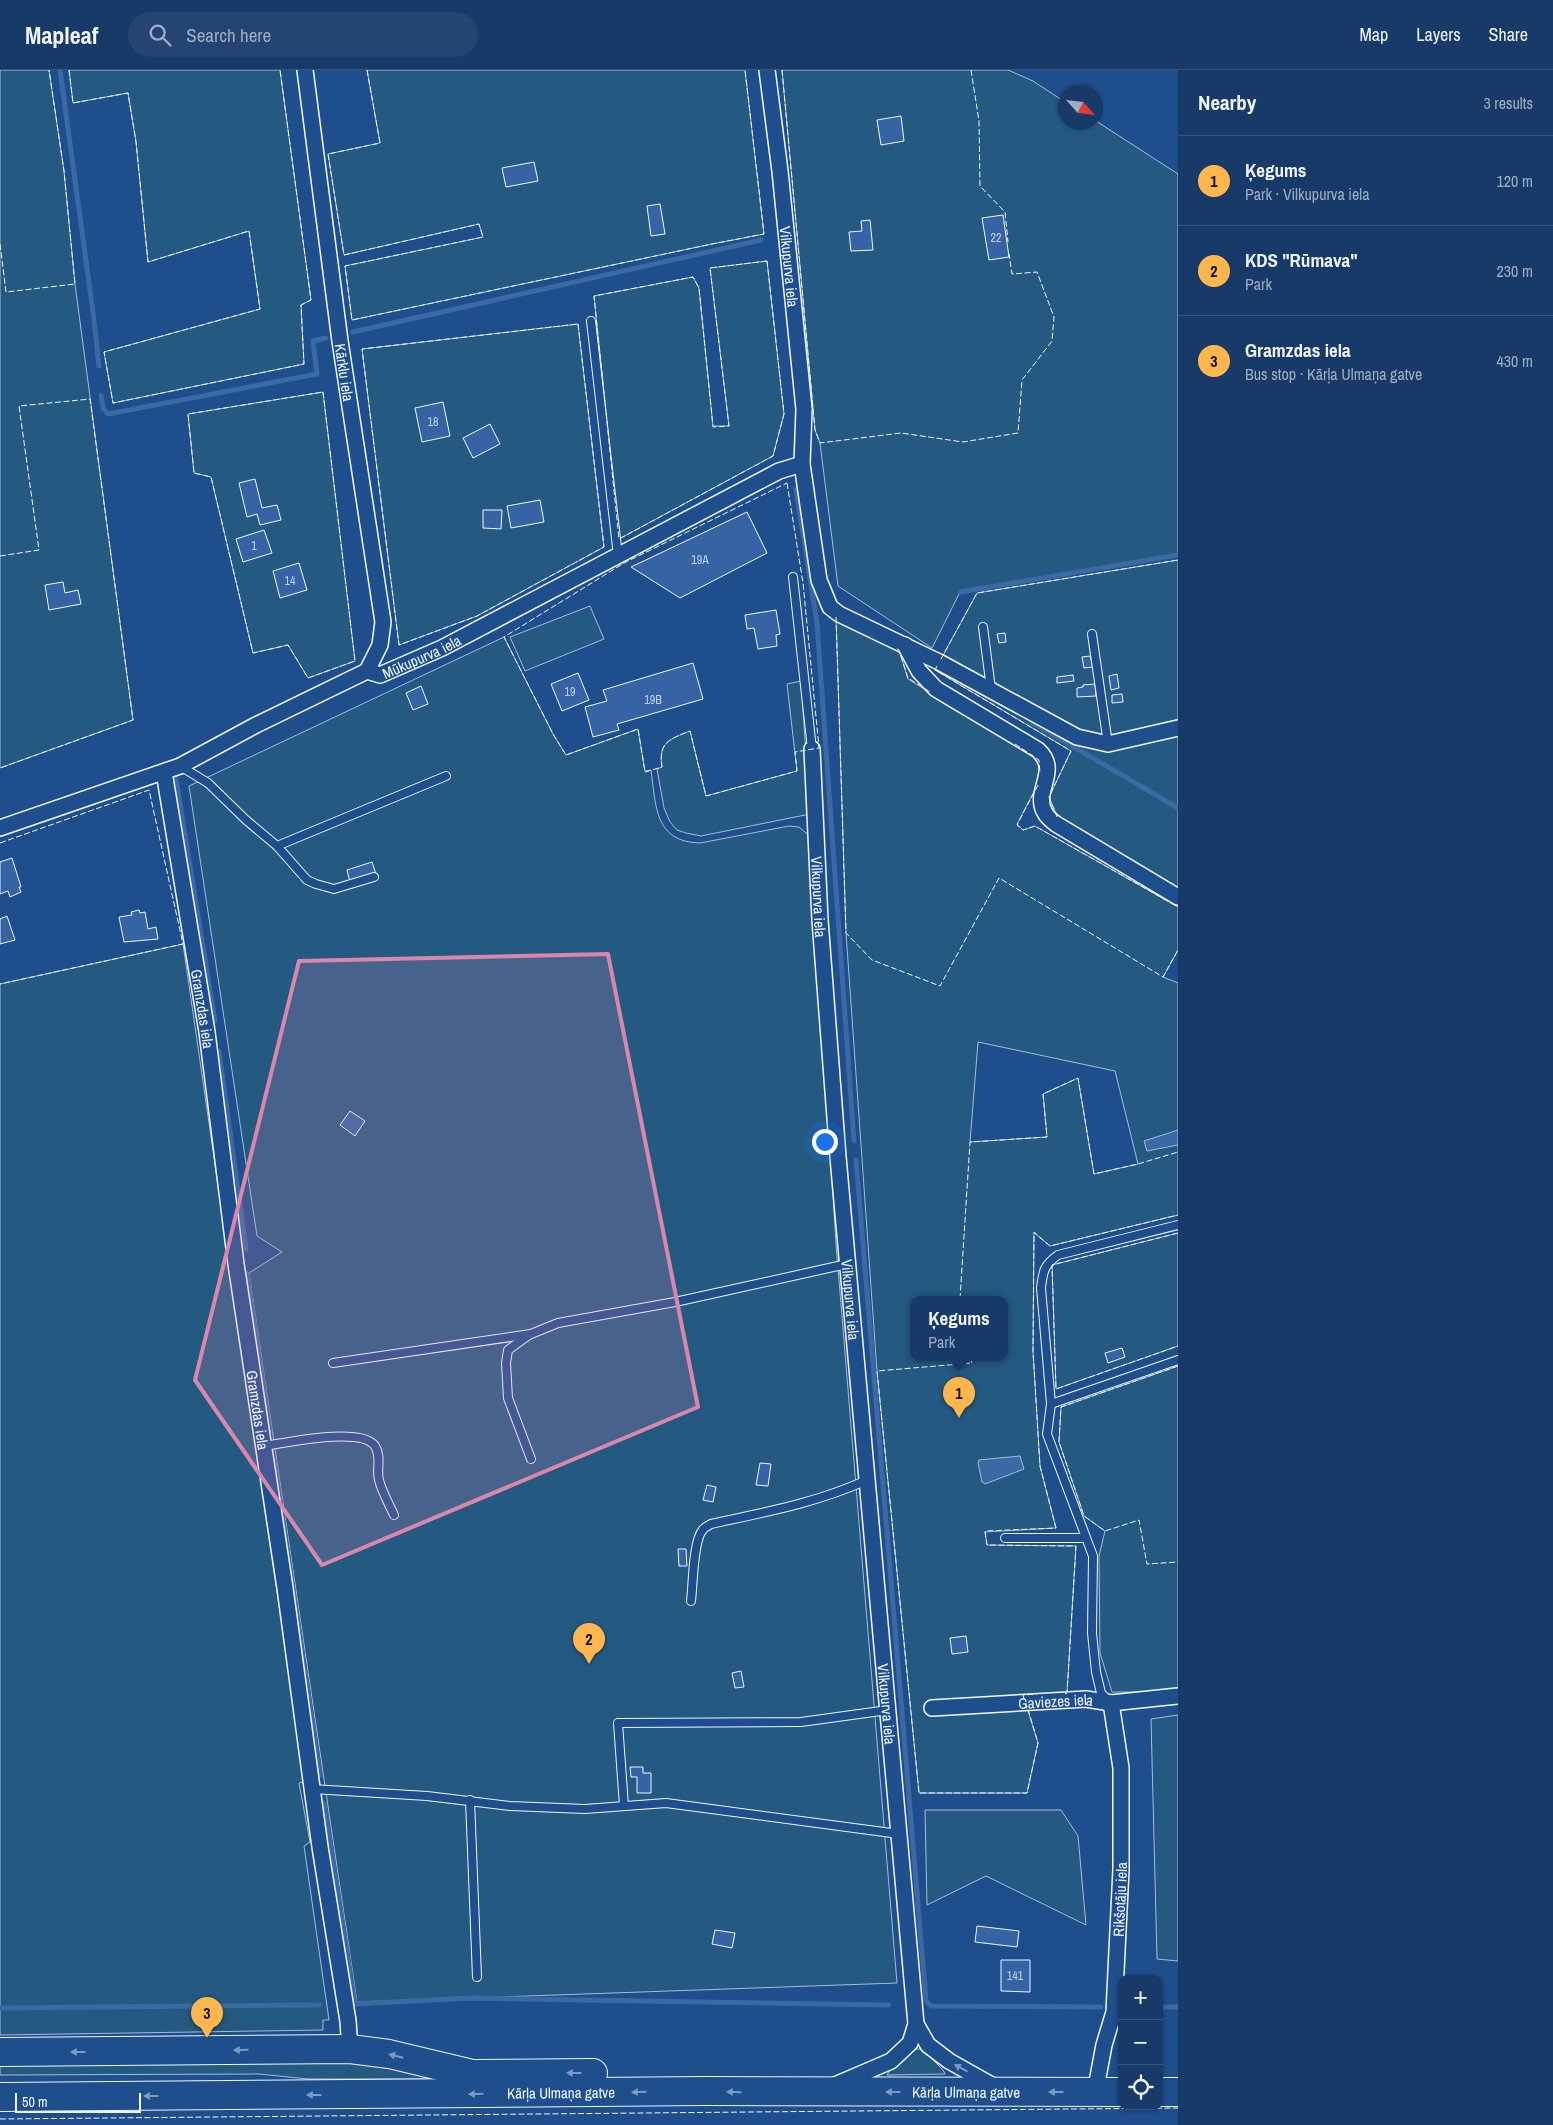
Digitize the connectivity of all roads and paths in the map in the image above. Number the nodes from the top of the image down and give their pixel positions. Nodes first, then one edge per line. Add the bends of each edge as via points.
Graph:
1 (305, 70) edge
2 (768, 70) edge
3 (591, 321) dead end
4 (802, 464) junction
5 (618, 556) junction
6 (794, 577) dead end
7 (983, 627) dead end
8 (1092, 634) dead end
9 (904, 645) junction
10 (366, 671) junction
11 (991, 689) junction
12 (1178, 728) edge
13 (1108, 744) junction
14 (812, 749) joint
15 (180, 766) junction
16 (164, 772) junction
17 (446, 776) dead end
18 (0, 828) edge
19 (277, 846) junction
20 (374, 877) dead end
21 (1178, 897) edge
22 (1178, 1225) edge
23 (847, 1264) junction
24 (531, 1334) junction
25 (1178, 1360) edge
26 (333, 1363) dead end
27 (1051, 1404) junction
28 (264, 1446) junction
29 (531, 1459) dead end
30 (867, 1480) junction
31 (394, 1515) dead end
32 (1006, 1538) dead end
33 (1086, 1538) junction
34 (691, 1602) dead end
35 (1178, 1696) edge
36 (1111, 1703) junction
37 (932, 1708) dead end
38 (888, 1710) junction
39 (312, 1789) junction
40 (470, 1800) junction
41 (624, 1806) junction
42 (899, 1834) junction
43 (477, 1977) dead end
44 (916, 2024) junction
45 (350, 2049) junction
46 (0, 2052) edge
47 (705, 2091) junction
48 (1004, 2092) junction
49 (1109, 2092) edge
50 (1163, 2092) edge
51 (1178, 2092) edge
52 (818, 2093) junction
53 (0, 2096) edge

1 - 10 street, Kārklu iela via 340,341 382,622 380,645
2 - 4 street, Vilkupurva iela via 804,409
3 - 5 lane
4 - 5 street, Mūkupurva iela via 779,471
4 - 9 street, Vilkupurva iela via 819,580 830,607
5 - 10 street, Mūkupurva iela via 442,648 380,675
6 - 14 lane, Vilkupurva iela
7 - 11 lane
8 - 13 lane
9 - 11 street, Vilkupurva iela
9 - 21 street via 919,671 936,689 1045,756 1048,766 1041,800 1044,812 1056,824
10 - 15 street, Mūkupurva iela via 256,724
11 - 13 street, Vilkupurva iela via 1076,737
12 - 13 street
14 - 23 street, Vilkupurva iela via 820,920
15 - 16 street, Mūkupurva iela
15 - 19 lane via 208,782
16 - 18 street, Mūkupurva iela
16 - 28 street, Gramzdas iela via 206,1032
17 - 19 lane
19 - 20 lane via 299,873 316,884 334,889
22 - 27 lane via 1058,1255 1047,1262 1041,1288
23 - 24 lane via 675,1302 558,1323
23 - 30 street, Vilkupurva iela
24 - 26 lane
24 - 29 lane via 508,1350 506,1363 508,1398
25 - 27 lane
27 - 33 lane via 1047,1434
28 - 31 lane via 358,1436 368,1440 379,1456 378,1479
28 - 39 street, Gramzdas iela
30 - 34 lane via 835,1494 703,1528 696,1549
30 - 38 street, Vilkupurva iela
32 - 33 lane
33 - 36 lane via 1093,1556 1092,1633 1096,1672 1101,1693
35 - 36 street, Gaviezes iela
36 - 37 street, Gaviezes iela via 1086,1699
36 - 49 street, Rikšotāju iela via 1121,1768 1121,1869 1114,2012 1104,2045
38 - 41 lane via 801,1722 618,1723
38 - 42 street, Vilkupurva iela
39 - 40 lane
39 - 45 street, Gramzdas iela
40 - 41 lane via 510,1806 585,1809
40 - 43 lane
41 - 42 lane via 666,1803
42 - 44 street, Vilkupurva iela
48 -> 44 street via 948,2061 928,2044
44 - 52 street via 910,2043 891,2061
45 -> 46 highway
47 -> 45 highway via 688,2079 662,2073 473,2074 389,2054
52 -> 47 highway, Kārļa Ulmaņa gatve
47 -> 53 highway, Kārļa Ulmaņa gatve
49 -> 48 highway, Kārļa Ulmaņa gatve
48 -> 52 highway, Kārļa Ulmaņa gatve
50 - 51 highway

